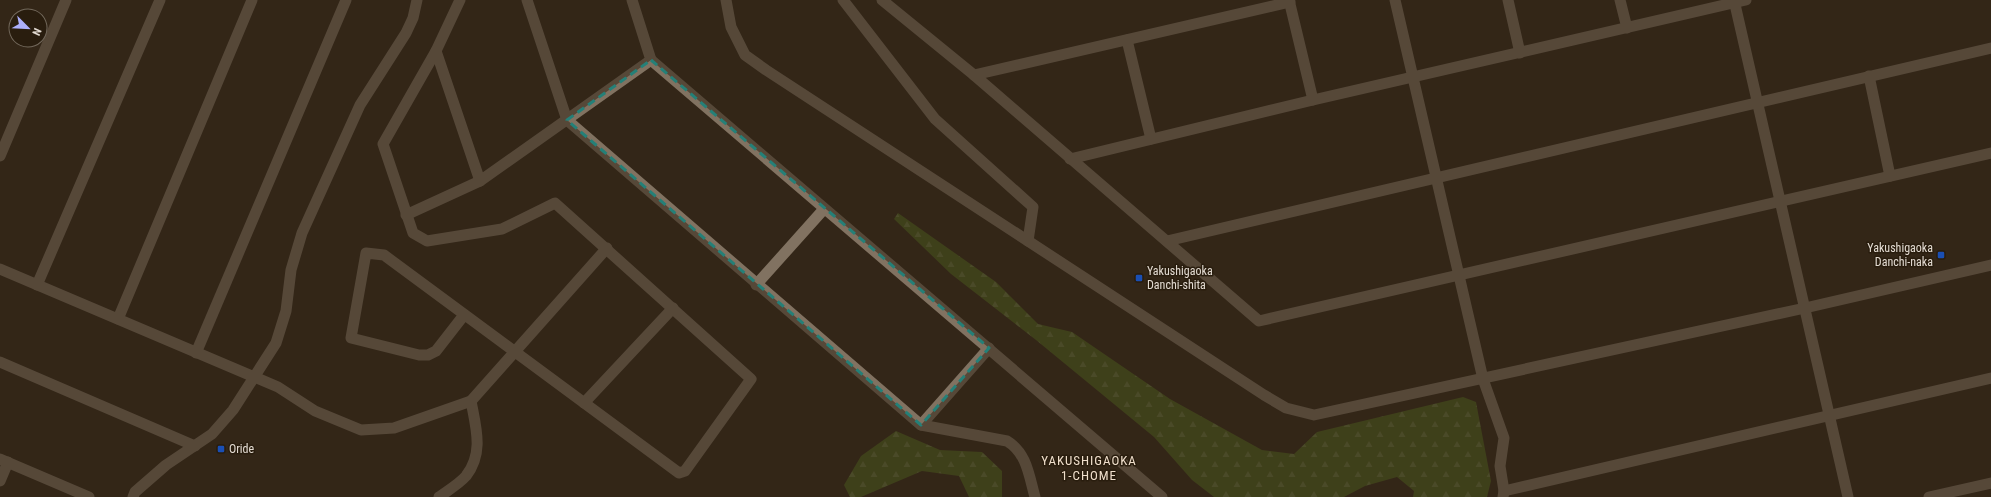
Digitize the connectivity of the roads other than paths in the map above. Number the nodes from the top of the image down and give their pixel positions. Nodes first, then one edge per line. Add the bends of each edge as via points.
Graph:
1 (66, 0) edge
2 (160, 0) edge
3 (252, 0) edge
4 (417, 0) edge
5 (460, 0) edge
6 (527, 0) edge
7 (632, 0) edge
8 (726, 0) edge
9 (843, 0) edge
10 (882, 0) edge
11 (1395, 0) edge
12 (1508, 0) edge
13 (1620, 0) edge
14 (1746, 0) edge
15 (343, 1) edge
16 (1290, 1) edge
17 (1734, 1) edge
18 (1626, 28) junction
19 (1127, 40) junction
20 (1991, 48) edge
21 (436, 51) junction
22 (1520, 53) junction
23 (651, 60) junction
24 (974, 75) junction
25 (1868, 76) junction
26 (1413, 78) junction
27 (1312, 100) junction
28 (1756, 102) junction
29 (567, 120) junction
30 (1151, 139) junction
31 (1991, 153) edge
32 (0, 156) edge
33 (1070, 159) junction
34 (1890, 176) junction
35 (1437, 177) junction
36 (480, 182) junction
37 (1780, 202) junction
38 (824, 209) junction
39 (406, 215) junction
40 (1028, 241) junction
41 (1167, 241) junction
42 (607, 248) junction
43 (1991, 264) edge
44 (0, 269) edge
45 (1459, 276) junction
46 (37, 285) junction
47 (756, 285) junction
48 (673, 308) junction
49 (1805, 308) junction
50 (464, 314) junction
51 (118, 319) junction
52 (989, 348) junction
53 (516, 352) junction
54 (196, 353) junction
55 (0, 362) edge
56 (255, 378) junction
57 (1483, 378) junction
58 (1991, 378) edge
59 (471, 402) junction
60 (584, 404) junction
61 (1830, 416) junction
62 (921, 426) junction
63 (195, 446) junction
64 (4, 460) edge
65 (0, 482) edge
66 (1991, 482) edge
67 (1966, 493) edge
68 (1504, 494) edge
69 (88, 497) edge
70 (133, 497) edge
71 (438, 497) edge
72 (1034, 497) edge
73 (1162, 497) edge
74 (1848, 497) edge
75 (1929, 497) edge

1 - 32 street
2 - 46 street
3 - 51 street
4 - 56 street via 406,33 360,105 302,233 291,270 286,311 276,344
5 - 21 street
6 - 29 street
7 - 23 street
8 - 40 street via 730,27 745,55
9 - 40 street via 934,119 1033,207
10 - 24 street
11 - 26 street
12 - 22 street
13 - 18 street
14 - 17 street
15 - 54 street
16 - 19 street
16 - 27 street
17 - 18 street
17 - 28 street
18 - 22 street
19 - 24 street
19 - 30 street
20 - 25 street
21 - 36 street
21 - 39 street via 383,144
22 - 26 street
23 - 29 street
23 - 38 street
24 - 33 street
25 - 28 street
25 - 34 street
26 - 27 street
26 - 35 street
27 - 30 street
28 - 35 street
28 - 37 street
29 - 36 street
29 - 47 street
30 - 33 street
31 - 34 street
33 - 41 street
34 - 37 street
35 - 41 street
35 - 45 street
36 - 39 street
37 - 45 street
37 - 49 street
38 - 47 street
38 - 52 street
39 - 42 street via 413,233 427,241 502,229 555,203
40 - 57 street via 1286,408 1314,415
41 - 45 street via 1259,321
42 - 48 street
42 - 53 street
43 - 49 street
44 - 46 street
45 - 57 street
46 - 51 street
47 - 62 street
48 - 60 street
48 - 60 street via 751,380 685,472 679,472
49 - 57 street
49 - 61 street
50 - 50 street via 436,351 428,355 351,338 366,254 384,255
50 - 53 street
51 - 54 street
52 - 62 street
52 - 73 street
53 - 59 street
53 - 60 street
54 - 56 street
55 - 63 street
56 - 59 street via 278,387 315,411 361,430 394,428
56 - 63 street via 233,410 212,434
57 - 68 street via 1504,438 1500,473
58 - 61 street
59 - 71 street via 479,438 478,453 466,476
61 - 68 street
61 - 74 street
62 - 72 street via 1007,441 1014,445 1024,459
63 - 70 street via 166,465 135,492
64 - 65 street
64 - 69 street
66 - 67 street
67 - 75 street

